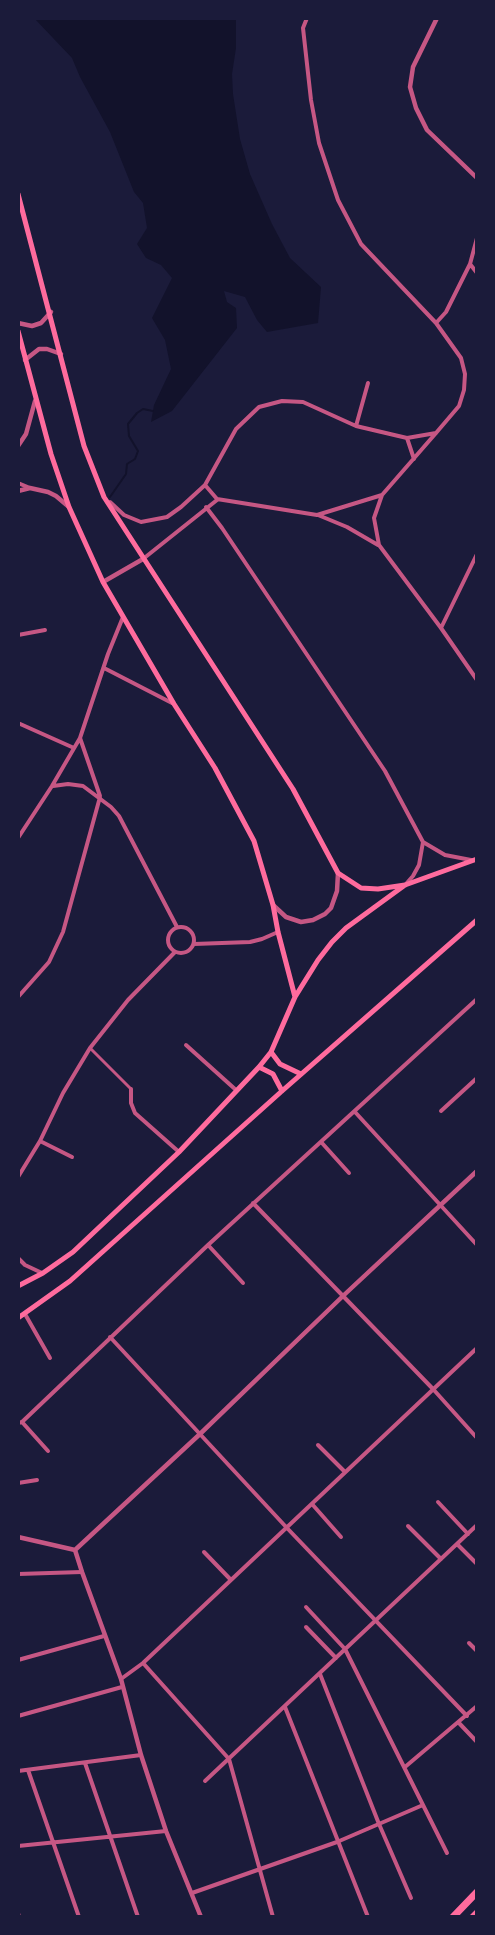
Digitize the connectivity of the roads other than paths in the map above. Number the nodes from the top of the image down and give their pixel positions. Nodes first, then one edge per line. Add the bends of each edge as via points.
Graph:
1 (307, 18) edge
2 (437, 18) edge
3 (477, 178) edge
4 (18, 194) edge
5 (477, 238) edge
6 (470, 264) junction
7 (477, 273) edge
8 (51, 312) junction
9 (18, 323) edge
10 (436, 323) junction
11 (18, 332) edge
12 (61, 354) junction
13 (25, 360) junction
14 (368, 383) dead end
15 (35, 401) junction
16 (356, 426) junction
17 (436, 433) junction
18 (406, 438) junction
19 (18, 446) edge
20 (414, 459) junction
21 (18, 483) edge
22 (205, 485) junction
23 (30, 488) junction
24 (18, 490) edge
25 (382, 495) junction
26 (104, 497) junction
27 (217, 500) junction
28 (69, 507) junction
29 (206, 507) junction
30 (317, 515) junction
31 (379, 545) junction
32 (477, 554) edge
33 (143, 559) junction
34 (103, 582) junction
35 (123, 617) junction
36 (441, 628) junction
37 (45, 630) dead end
38 (18, 635) edge
39 (104, 668) junction
40 (477, 680) edge
41 (174, 704) junction
42 (18, 723) edge
43 (80, 738) junction
44 (74, 748) junction
45 (52, 786) junction
46 (100, 797) junction
47 (20, 831) edge
48 (18, 838) edge
49 (423, 842) junction
50 (475, 860) edge
51 (338, 873) junction
52 (405, 885) junction
53 (273, 905) junction
54 (477, 920) edge
55 (177, 927) junction
56 (278, 932) junction
57 (194, 944) junction
58 (175, 952) junction
59 (18, 997) edge
60 (295, 997) junction
61 (477, 999) edge
62 (186, 1045) dead end
63 (90, 1048) junction
64 (271, 1052) junction
65 (259, 1067) junction
66 (301, 1074) junction
67 (477, 1078) edge
68 (131, 1089) joint
69 (236, 1090) junction
70 (282, 1091) junction
71 (441, 1111) dead end
72 (355, 1112) junction
73 (40, 1141) junction
74 (322, 1143) junction
75 (179, 1152) junction
76 (72, 1157) dead end
77 (477, 1171) edge
78 (349, 1173) dead end
79 (18, 1177) edge
80 (254, 1203) junction
81 (440, 1205) junction
82 (208, 1245) junction
83 (477, 1245) edge
84 (18, 1258) edge
85 (42, 1273) junction
86 (243, 1284) dead end
87 (18, 1286) edge
88 (344, 1295) junction
89 (25, 1314) junction
90 (18, 1318) edge
91 (110, 1337) junction
92 (477, 1348) edge
93 (50, 1358) dead end
94 (433, 1389) junction
95 (20, 1422) edge
96 (200, 1434) junction
97 (477, 1438) edge
98 (318, 1445) dead end
99 (48, 1451) dead end
100 (345, 1472) junction
101 (37, 1480) dead end
102 (18, 1483) edge
103 (438, 1502) dead end
104 (312, 1504) junction
105 (408, 1526) dead end
106 (287, 1528) junction
107 (476, 1529) edge
108 (468, 1534) junction
109 (18, 1537) edge
110 (341, 1537) dead end
111 (457, 1544) junction
112 (75, 1550) junction
113 (204, 1552) dead end
114 (441, 1558) junction
115 (477, 1564) edge
116 (81, 1572) junction
117 (18, 1574) edge
118 (231, 1580) junction
119 (306, 1608) dead end
120 (375, 1620) junction
121 (306, 1627) dead end
122 (104, 1636) junction
123 (469, 1643) dead end
124 (345, 1649) junction
125 (477, 1651) edge
126 (336, 1658) junction
127 (18, 1660) edge
128 (143, 1663) junction
129 (320, 1674) junction
130 (120, 1679) junction
131 (122, 1687) junction
132 (477, 1706) edge
133 (285, 1707) junction
134 (18, 1716) edge
135 (467, 1716) junction
136 (459, 1723) junction
137 (477, 1742) edge
138 (141, 1755) junction
139 (229, 1759) junction
140 (86, 1763) junction
141 (405, 1767) junction
142 (28, 1770) junction
143 (18, 1772) edge
144 (205, 1780) dead end
145 (423, 1805) junction
146 (379, 1824) junction
147 (166, 1831) junction
148 (110, 1835) junction
149 (52, 1842) junction
150 (337, 1842) junction
151 (18, 1846) edge
152 (447, 1853) dead end
153 (260, 1869) junction
154 (477, 1892) edge
155 (192, 1893) junction
156 (411, 1898) dead end
157 (477, 1913) edge
158 (79, 1917) edge
159 (138, 1917) edge
160 (199, 1917) edge
161 (273, 1917) edge
162 (368, 1917) edge
163 (453, 1917) edge
164 (473, 1917) edge

1 - 10 street via 303,28 311,100 319,143 338,200 361,244
2 - 3 street via 413,67 410,87 427,130
4 - 8 main road
5 - 6 street
6 - 7 street
6 - 10 street via 446,312
8 - 9 street via 32,326
8 - 12 main road
10 - 17 street via 461,358 465,374 459,406
11 - 13 main road
12 - 13 street via 39,349
12 - 26 main road via 84,446
13 - 15 main road
14 - 16 street
15 - 19 street via 26,434
15 - 28 main road
16 - 18 street
16 - 22 street via 303,402 282,401 259,407 236,429
17 - 18 street
17 - 20 street
18 - 20 street
20 - 25 street
21 - 23 street
22 - 26 street via 167,517 141,522 124,515
22 - 27 street
23 - 24 street
23 - 28 street via 56,496
25 - 30 street
25 - 31 street via 374,518
26 - 33 main road
27 - 29 street
27 - 30 street
28 - 34 main road
29 - 33 street
29 - 49 street via 385,771
30 - 31 street
31 - 36 street
32 - 36 street
33 - 34 street
33 - 51 main road via 293,789
34 - 35 main road
35 - 39 street
35 - 41 main road
36 - 40 street
37 - 38 street
39 - 41 street
39 - 43 street
41 - 53 main road via 247,826
42 - 44 street
43 - 44 street
43 - 46 street
44 - 45 street
45 - 46 street via 76,784
45 - 47 street
46 - 55 street via 118,816
46 - 59 street via 63,932 49,962
47 - 48 street
49 - 50 street via 445,855
49 - 52 street via 419,865
50 - 52 main road
51 - 52 main road via 361,888
51 - 53 street via 331,908 313,920 301,922 286,917
52 - 60 main road via 332,942
53 - 56 main road
54 - 66 main road
55 - 57 street via 192,932
55 - 58 street via 168,939
56 - 57 street via 250,942
56 - 60 main road
57 - 58 street via 187,952
58 - 63 street via 128,1000
60 - 64 main road
61 - 72 street
62 - 69 street
63 - 68 street
63 - 73 street
64 - 65 main road
64 - 66 main road via 280,1065
65 - 69 main road
65 - 70 main road via 273,1074
66 - 70 main road
67 - 71 street
68 - 75 street via 135,1113
69 - 75 main road
70 - 89 main road via 70,1281
72 - 74 street
72 - 81 street
73 - 76 street
73 - 79 street
74 - 78 street
74 - 80 street
75 - 85 main road via 73,1252
77 - 81 street
80 - 82 street
80 - 88 street
81 - 83 street
81 - 88 street
82 - 86 street
82 - 91 street
84 - 85 street
85 - 87 main road
88 - 94 street
88 - 96 street
89 - 90 main road
89 - 93 street
91 - 95 street
91 - 96 street
92 - 94 street
94 - 97 street
94 - 100 street
95 - 99 street
96 - 106 street
96 - 112 street
98 - 100 street
100 - 104 street
101 - 102 street
103 - 108 street
104 - 106 street
104 - 110 street
105 - 114 street
106 - 118 street
106 - 120 street
107 - 108 street
108 - 111 street
109 - 112 street
111 - 114 street
111 - 115 street
112 - 116 street
113 - 118 street
114 - 120 street
116 - 117 street
116 - 122 street
118 - 128 street
119 - 124 street
120 - 124 street
120 - 135 street
121 - 126 street
122 - 127 street
122 - 130 street
123 - 125 street
124 - 126 street
124 - 141 street
126 - 129 street
128 - 130 street
128 - 139 street
129 - 133 street
129 - 146 street
130 - 131 street
131 - 134 street
131 - 138 street
132 - 135 street
133 - 139 street
133 - 150 street
135 - 136 street
136 - 137 street
136 - 141 street
138 - 140 street
138 - 147 street
139 - 144 street
139 - 153 street
140 - 142 street
140 - 148 street
141 - 145 street
142 - 143 street
142 - 149 street
145 - 146 street
145 - 152 street
146 - 150 street
146 - 156 street
147 - 148 street
147 - 155 street
148 - 149 street
148 - 159 street
149 - 151 street
149 - 158 street
150 - 153 street
150 - 162 street
153 - 155 street
153 - 161 street
154 - 163 highway
155 - 160 street
157 - 164 highway

